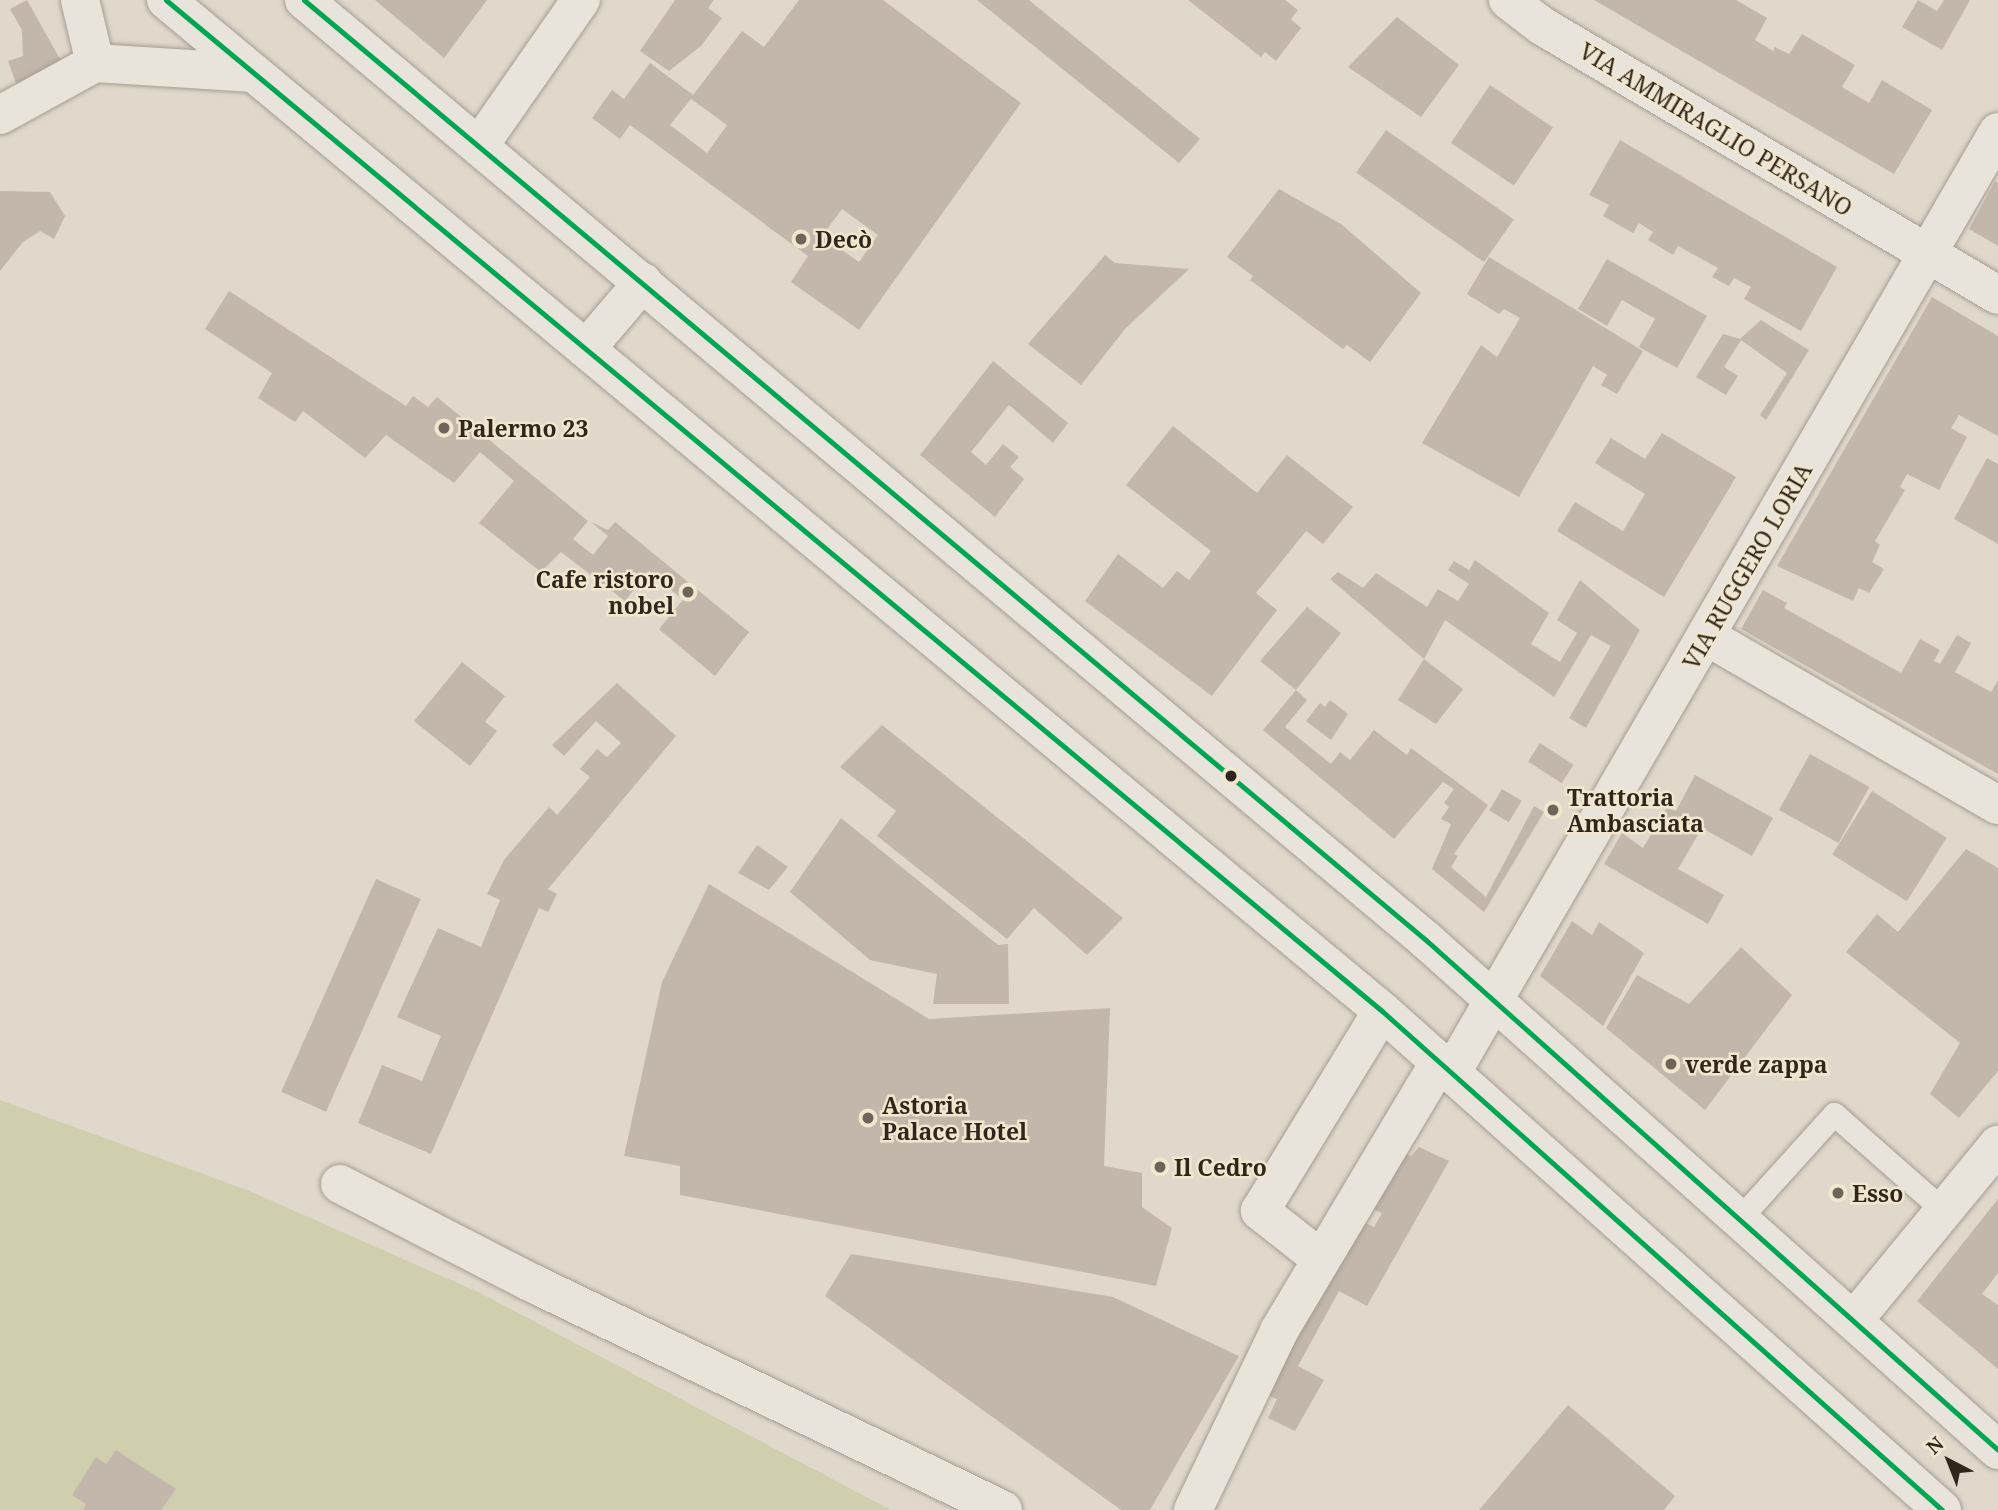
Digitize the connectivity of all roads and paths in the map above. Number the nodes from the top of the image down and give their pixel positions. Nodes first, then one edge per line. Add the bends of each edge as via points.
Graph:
1 (80, 0) edge
2 (166, 0) edge
3 (304, 0) edge
4 (582, 0) edge
5 (1508, 0) edge
6 (94, 63) junction
7 (254, 73) junction
8 (0, 116) edge
9 (1998, 132) edge
10 (479, 146) junction
11 (1927, 256) junction
12 (643, 282) junction
13 (1998, 295) edge
14 (586, 349) junction
15 (1706, 636) junction
16 (1998, 806) edge
17 (1495, 999) junction
18 (1382, 1011) junction
19 (1446, 1067) junction
20 (1998, 1145) edge
21 (340, 1184) dead end
22 (1944, 1211) junction
23 (1740, 1218) junction
24 (1321, 1259) junction
25 (1854, 1320) junction
26 (1998, 1450) edge
27 (1003, 1510) edge
28 (1193, 1510) edge
29 (1942, 1510) edge

1 - 6 street
2 - 7 street
3 - 10 street
4 - 10 street
5 - 11 street, VIA AMMIRAGLIO PERSANO via 1542,26
6 - 7 street
6 - 8 street
7 - 14 street
9 - 11 street, VIA RUGGERO LORIA
10 - 12 street
11 - 13 street, VIA AMMIRAGLIO PERSANO
11 - 15 street, VIA RUGGERO LORIA
12 - 14 street
12 - 17 street
14 - 18 street
15 - 16 street
15 - 17 street, VIA RUGGERO LORIA
17 - 19 street, VIA RUGGERO LORIA
17 - 23 street
18 - 19 street
18 - 24 street via 1259,1211
19 - 24 street, VIA RUGGERO LORIA
19 - 29 street
20 - 22 street
21 - 27 street via 530,1282
22 - 23 lane via 1834,1114
22 - 25 street
23 - 25 street
24 - 28 street, VIA RUGGERO LORIA via 1279,1331
25 - 26 street

